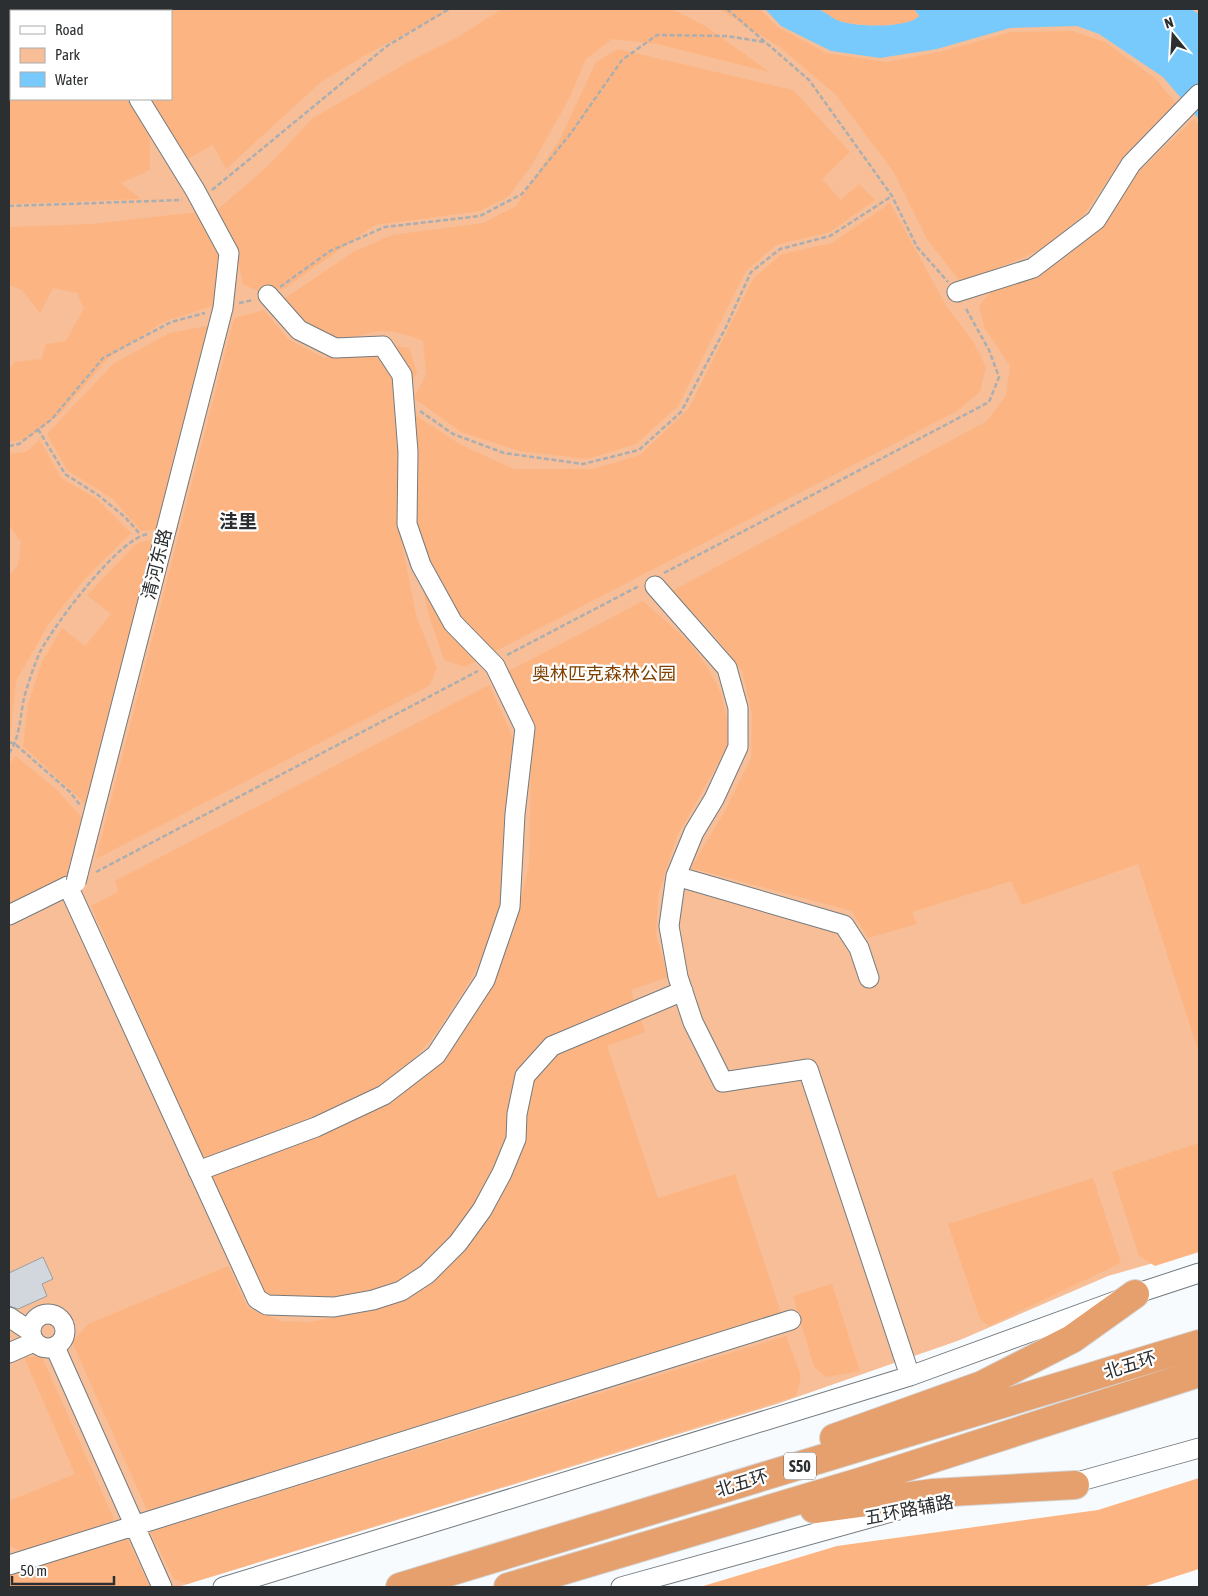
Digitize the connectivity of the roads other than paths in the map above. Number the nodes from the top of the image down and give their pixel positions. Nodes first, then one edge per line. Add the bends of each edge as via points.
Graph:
1 (1199, 94) edge
2 (140, 100) edge
3 (957, 292) road end
4 (268, 295) road end
5 (651, 583) road end
6 (676, 876) junction
7 (79, 879) junction
8 (9, 915) edge
9 (869, 978) dead end
10 (683, 991) junction
11 (198, 1171) junction
12 (1199, 1273) edge
13 (1135, 1294) junction
14 (9, 1317) edge
15 (791, 1320) dead end
16 (32, 1336) junction
17 (1199, 1344) edge
18 (56, 1347) junction
19 (9, 1353) edge
20 (1199, 1373) edge
21 (910, 1376) junction
22 (1199, 1448) edge
23 (1075, 1485) junction
24 (644, 1512) junction
25 (746, 1516) junction
26 (136, 1527) junction
27 (9, 1565) edge
28 (162, 1587) edge
29 (223, 1587) edge
30 (400, 1587) edge
31 (508, 1587) edge
32 (621, 1587) edge

1 - 3 street via 1131,164 1096,220 1033,268
2 - 7 street, 清河东路 via 229,253 224,308
4 - 11 street via 299,330 335,348 383,346 402,375 408,452 408,524 421,565 453,623 492,663 525,728 515,814 510,907 485,980 436,1055 384,1095 316,1127
5 - 6 street via 727,668 738,708 738,747 714,799 694,832
6 - 9 street via 844,925 859,948
6 - 10 street via 669,926
7 - 8 street
7 - 11 street
10 - 11 street via 552,1046 525,1076 517,1114 516,1139 482,1210 458,1243 427,1274 400,1291 334,1307 267,1305 257,1300
10 - 21 street via 693,1022 723,1082 808,1069
12 - 13 street
13 - 21 street
13 - 24 highway via 1072,1339 982,1385 855,1429
14 - 16 street
15 - 26 street
16 - 18 street via 44,1348
16 - 18 street via 34,1320 50,1313 60,1318 65,1328 64,1339
16 - 19 street
17 - 24 highway, 北五环 / S50
18 - 26 street
20 - 25 highway, 北五环 / S50
21 - 29 street
22 - 23 street, 五环路辅路
23 - 25 highway via 933,1493
23 - 32 street, 五环路辅路 via 893,1510
24 - 30 highway, 北五环 / S50
25 - 31 highway, 北五环 / S50
26 - 27 street
26 - 28 street

